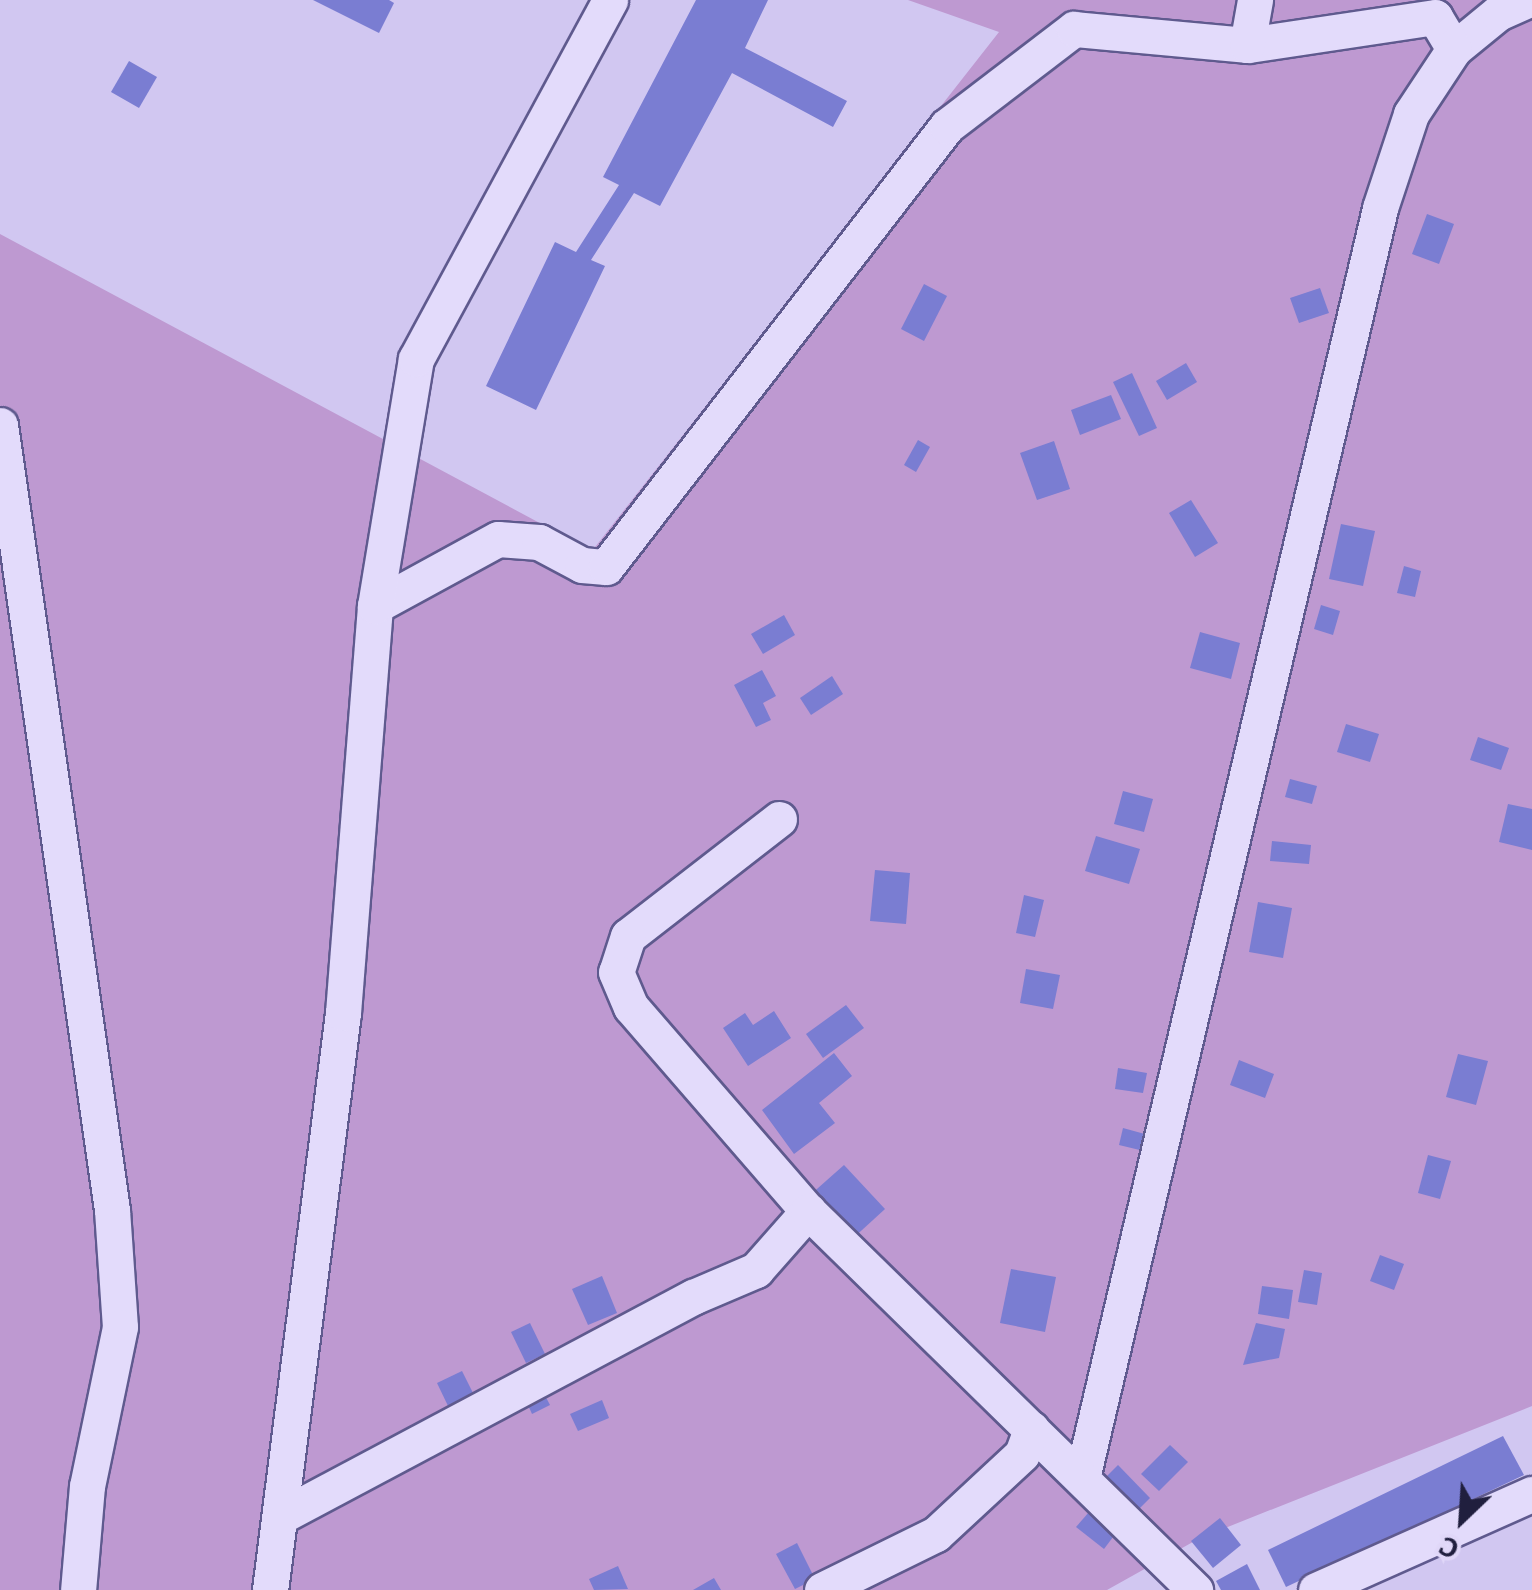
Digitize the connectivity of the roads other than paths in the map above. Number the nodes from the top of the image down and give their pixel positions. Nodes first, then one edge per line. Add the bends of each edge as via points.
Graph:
1 (610, 0) edge
2 (1256, 0) edge
3 (1528, 0) edge
4 (1247, 45) junction
5 (1454, 49) junction
6 (0, 425) edge
7 (375, 606) junction
8 (779, 819) dead end
9 (808, 1210) junction
10 (1031, 1429) junction
11 (1082, 1478) junction
12 (1532, 1494) edge
13 (281, 1516) junction
14 (1341, 1585) edge
15 (78, 1590) edge
16 (270, 1590) edge
17 (822, 1590) edge
18 (1194, 1590) edge

1 - 7 street via 416,359
2 - 4 street
3 - 5 street via 1498,13
4 - 5 street via 1435,18
4 - 7 street via 1074,29 947,126 606,568 582,565 539,542 498,539
5 - 11 street via 1412,114 1380,208
6 - 15 street via 112,1210 120,1326 87,1486
7 - 13 street via 344,1013
8 - 9 street via 628,936 616,972 632,1007
9 - 10 street
9 - 13 street via 756,1270
10 - 11 street
10 - 17 street via 1022,1454 936,1534
11 - 18 street
12 - 14 street
13 - 16 street

